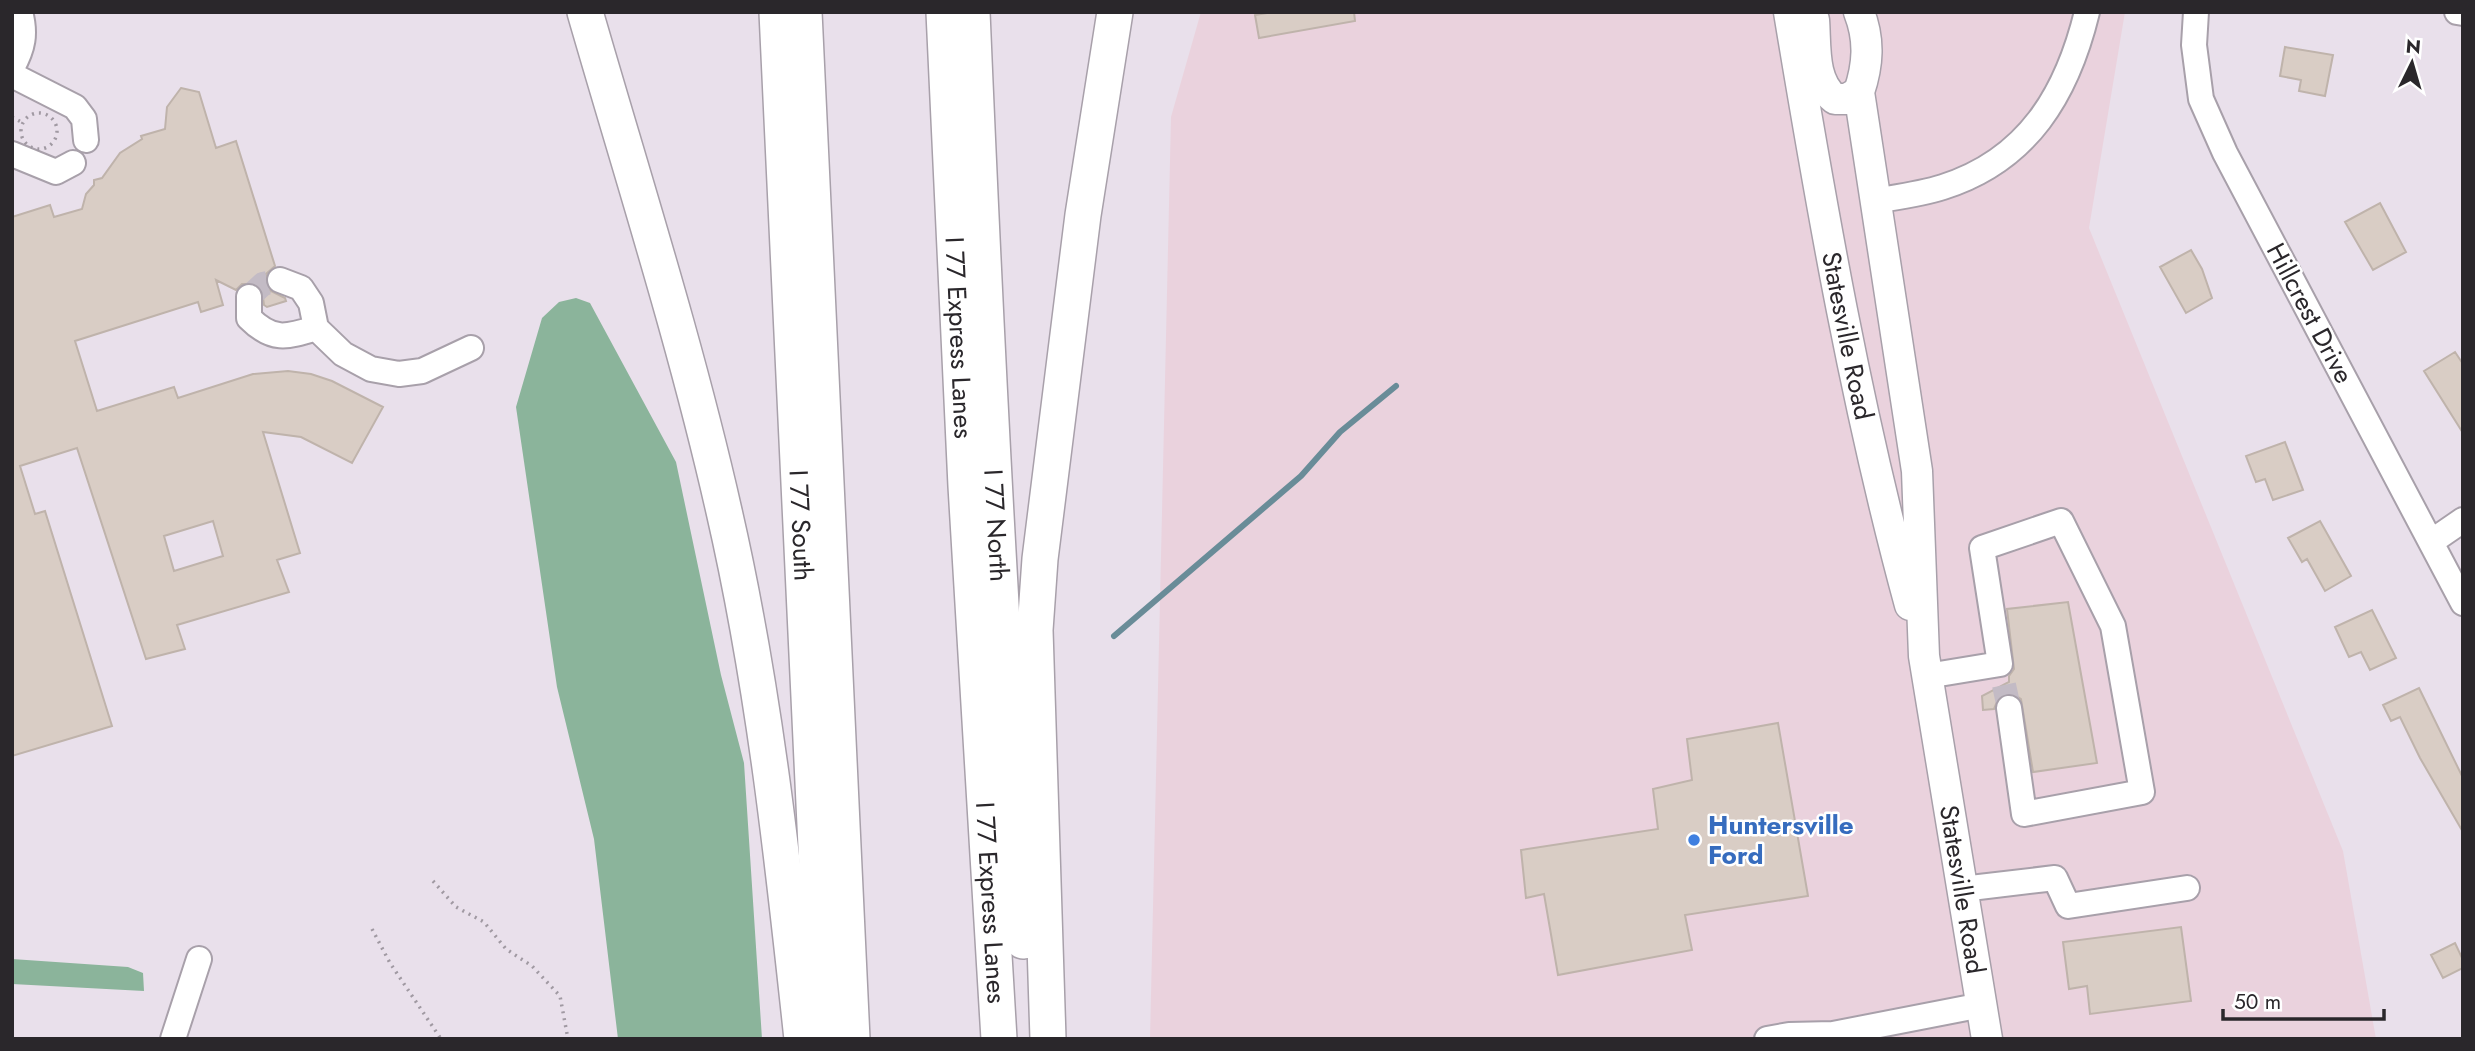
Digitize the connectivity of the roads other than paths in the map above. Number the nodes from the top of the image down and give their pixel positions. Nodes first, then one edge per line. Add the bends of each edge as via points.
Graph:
1 (20, 12) edge
2 (585, 12) edge
3 (776, 12) edge
4 (804, 12) edge
5 (944, 12) edge
6 (972, 12) edge
7 (1115, 12) edge
8 (1789, 12) edge
9 (1809, 12) edge
10 (1859, 12) edge
11 (2087, 12) edge
12 (2196, 12) edge
13 (2457, 12) edge
14 (2463, 13) edge
15 (12, 68) edge
16 (12, 75) edge
17 (1858, 92) junction
18 (86, 140) dead end
19 (12, 154) edge
20 (73, 163) dead end
21 (1874, 201) junction
22 (280, 281) dead end
23 (249, 297) dead end
24 (316, 328) junction
25 (471, 348) dead end
26 (2463, 520) edge
27 (2431, 542) junction
28 (2463, 603) edge
29 (1926, 666) junction
30 (2004, 685) junction
31 (2187, 888) dead end
32 (1962, 889) junction
33 (199, 959) dead end
34 (1982, 1006) junction
35 (1833, 1036) edge
36 (173, 1039) edge
37 (802, 1039) edge
38 (825, 1039) edge
39 (852, 1039) edge
40 (999, 1039) edge
41 (1030, 1039) edge
42 (1048, 1039) edge
43 (1767, 1039) edge
44 (1987, 1039) edge

1 - 15 street via 24,42
2 - 37 highway via 681,341 725,513 774,786
3 - 38 highway, I 77 South
4 - 39 highway
5 - 40 highway, I 77 Express Lanes via 966,500
6 - 41 highway, I 77 North via 998,568
7 - 42 highway via 1083,215 1035,630
8 - 29 main road, Statesville Road via 1829,246 1874,462
9 - 17 main road via 1824,89 1835,99
10 - 17 main road, Statesville Road via 1867,52
11 - 21 street via 2073,62 2055,100 2026,138 1989,167 1944,187
12 - 27 street, Hillcrest Drive via 2194,45 2201,99 2224,153
13 - 14 street
16 - 18 street via 75,107 84,119
17 - 21 main road, Statesville Road
19 - 20 street via 56,172
21 - 29 main road, Statesville Road via 1916,471
22 - 24 street via 301,288 311,303
23 - 24 street via 249,318 262,331 286,338
24 - 25 street via 343,355 370,369 399,374 422,371
26 - 27 street
27 - 28 street, Hillcrest Drive
29 - 30 street
29 - 32 main road, Statesville Road
30 - 30 street via 1982,548 2061,521 2113,626 2142,792 2024,814
31 - 32 street via 2068,906 2055,878
32 - 34 main road, Statesville Road
33 - 36 street
34 - 35 street
34 - 44 main road, Statesville Road
35 - 43 street

